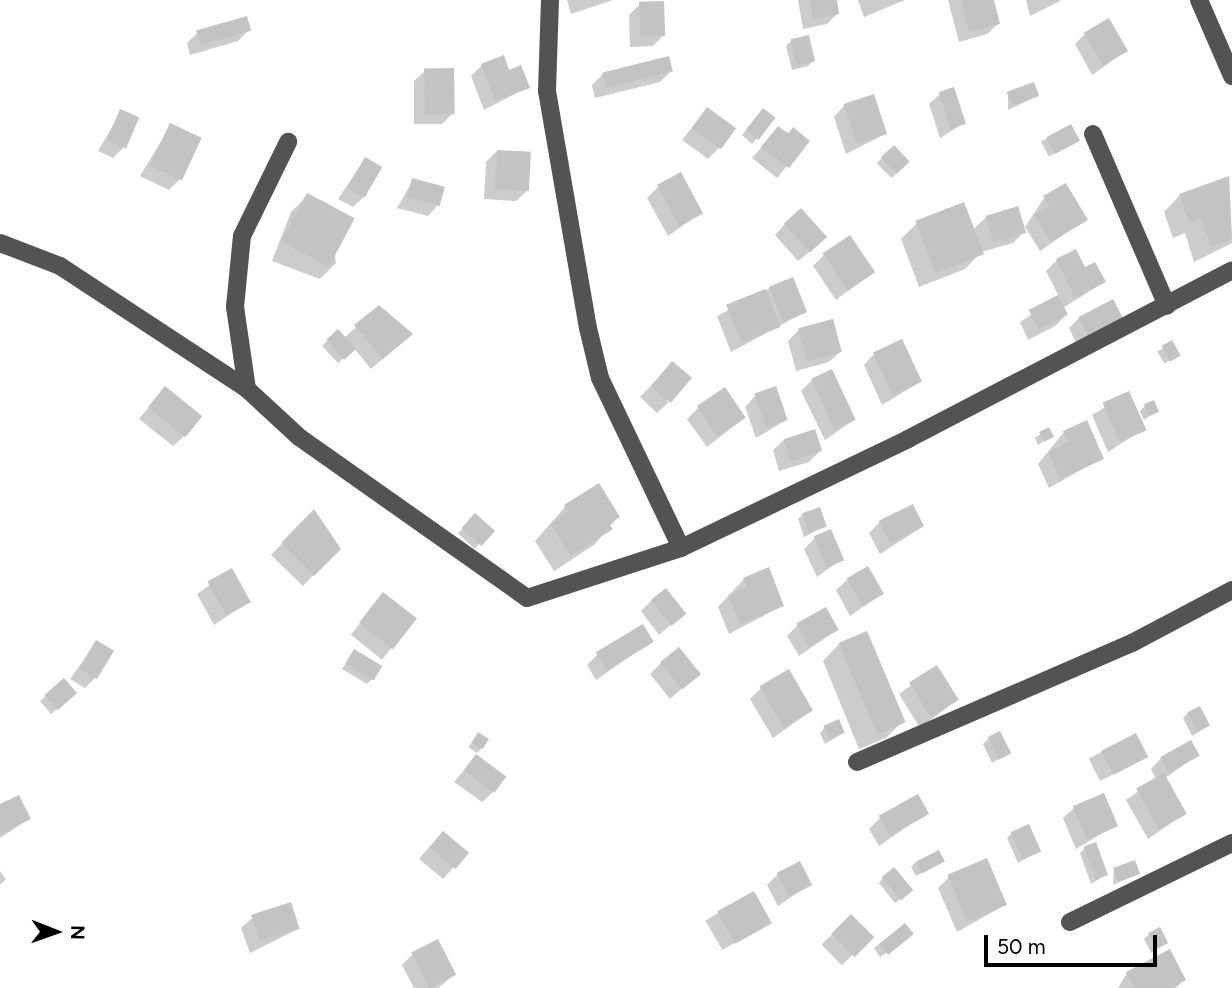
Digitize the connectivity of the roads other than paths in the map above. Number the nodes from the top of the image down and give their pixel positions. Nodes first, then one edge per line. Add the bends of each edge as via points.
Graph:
1 (550, 0) edge
2 (1199, 0) edge
3 (1232, 76) edge
4 (1093, 134) dead end
5 (288, 142) dead end
6 (0, 243) edge
7 (1232, 270) edge
8 (1167, 306) junction
9 (247, 389) junction
10 (681, 548) junction
11 (1232, 590) edge
12 (857, 762) dead end
13 (1232, 842) edge
14 (1070, 922) dead end

1 - 10 street via 547,91 588,328 600,377
2 - 3 street
4 - 8 street
5 - 9 street via 242,236 235,307
6 - 9 street via 60,266
7 - 8 street
8 - 10 street
9 - 10 street via 299,437 527,598
11 - 12 street via 1132,643
13 - 14 street

